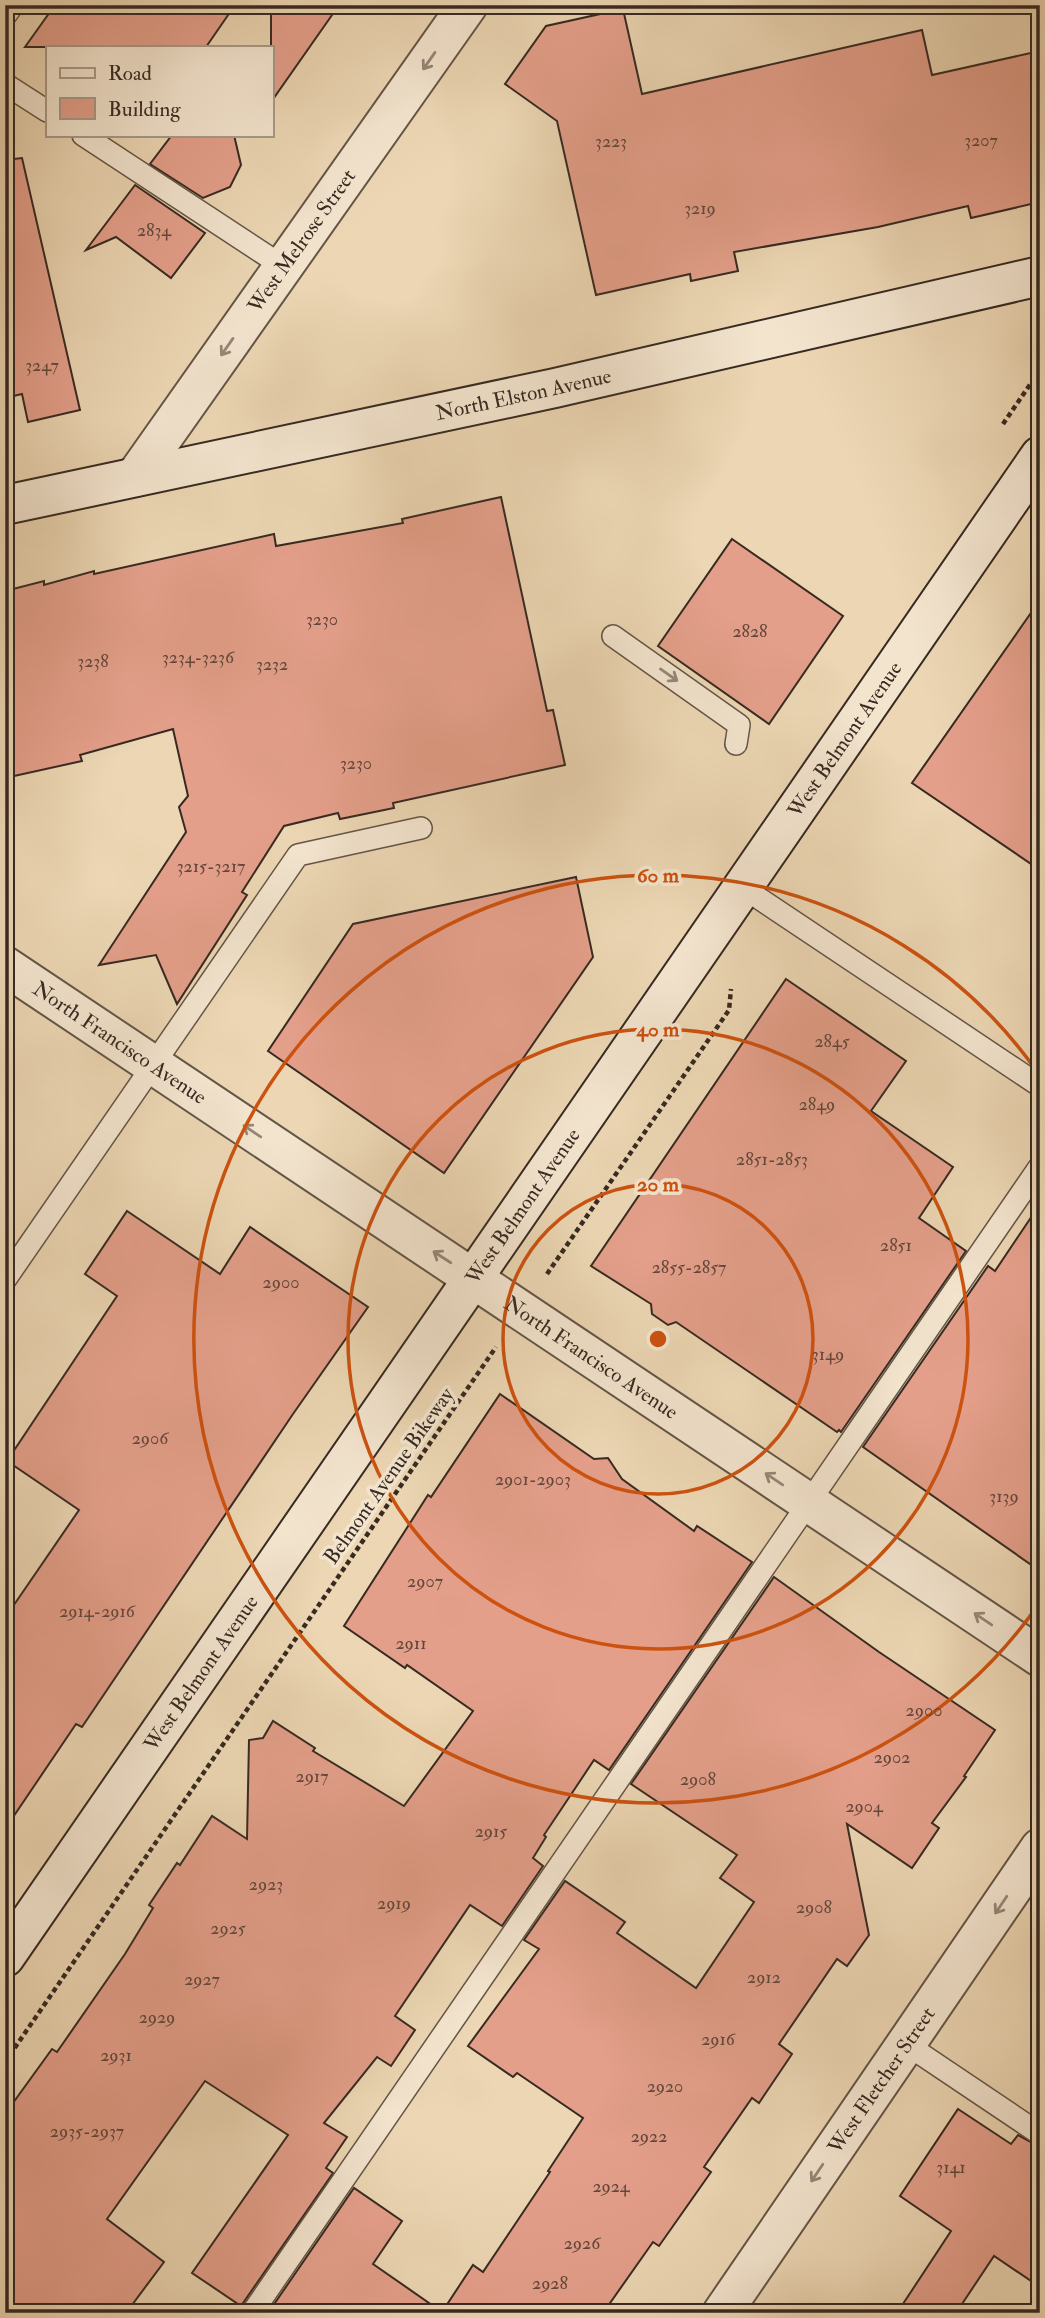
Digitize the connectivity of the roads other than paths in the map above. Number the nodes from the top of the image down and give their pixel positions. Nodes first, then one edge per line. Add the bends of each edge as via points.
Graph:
1 (13, 5) edge
2 (475, 7) edge
3 (5, 16) edge
4 (5, 84) edge
5 (46, 110) edge
6 (85, 136) edge
7 (284, 267) junction
8 (1040, 276) edge
9 (1040, 456) edge
10 (135, 477) junction
11 (5, 505) edge
12 (613, 636) dead end
13 (736, 744) dead end
14 (421, 828) dead end
15 (742, 887) junction
16 (5, 966) edge
17 (153, 1065) junction
18 (1040, 1086) edge
19 (1040, 1166) edge
20 (473, 1278) junction
21 (5, 1280) edge
22 (809, 1502) junction
23 (1040, 1657) edge
24 (1040, 1849) edge
25 (10, 1938) edge
26 (906, 2044) junction
27 (1040, 2134) edge
28 (252, 2313) edge
29 (722, 2313) edge

1 - 3 lane
2 -> 7 main road, West Melrose Street
4 - 5 lane
6 - 7 lane
7 -> 10 main road, West Melrose Street
8 - 10 main road, North Elston Avenue via 555,388
9 - 15 main road, West Belmont Avenue
10 - 11 main road, North Elston Avenue
12 -> 13 lane via 740,725
14 - 17 lane via 298,855
15 - 18 lane
15 - 20 main road, West Belmont Avenue
16 - 17 main road, North Francisco Avenue
20 -> 17 main road, North Francisco Avenue
17 - 21 lane
19 - 22 lane
22 -> 20 main road, North Francisco Avenue
20 - 25 main road, West Belmont Avenue
23 -> 22 main road, North Francisco Avenue
22 - 28 lane
24 -> 26 main road, West Fletcher Street
26 - 27 lane
26 -> 29 main road, West Fletcher Street

